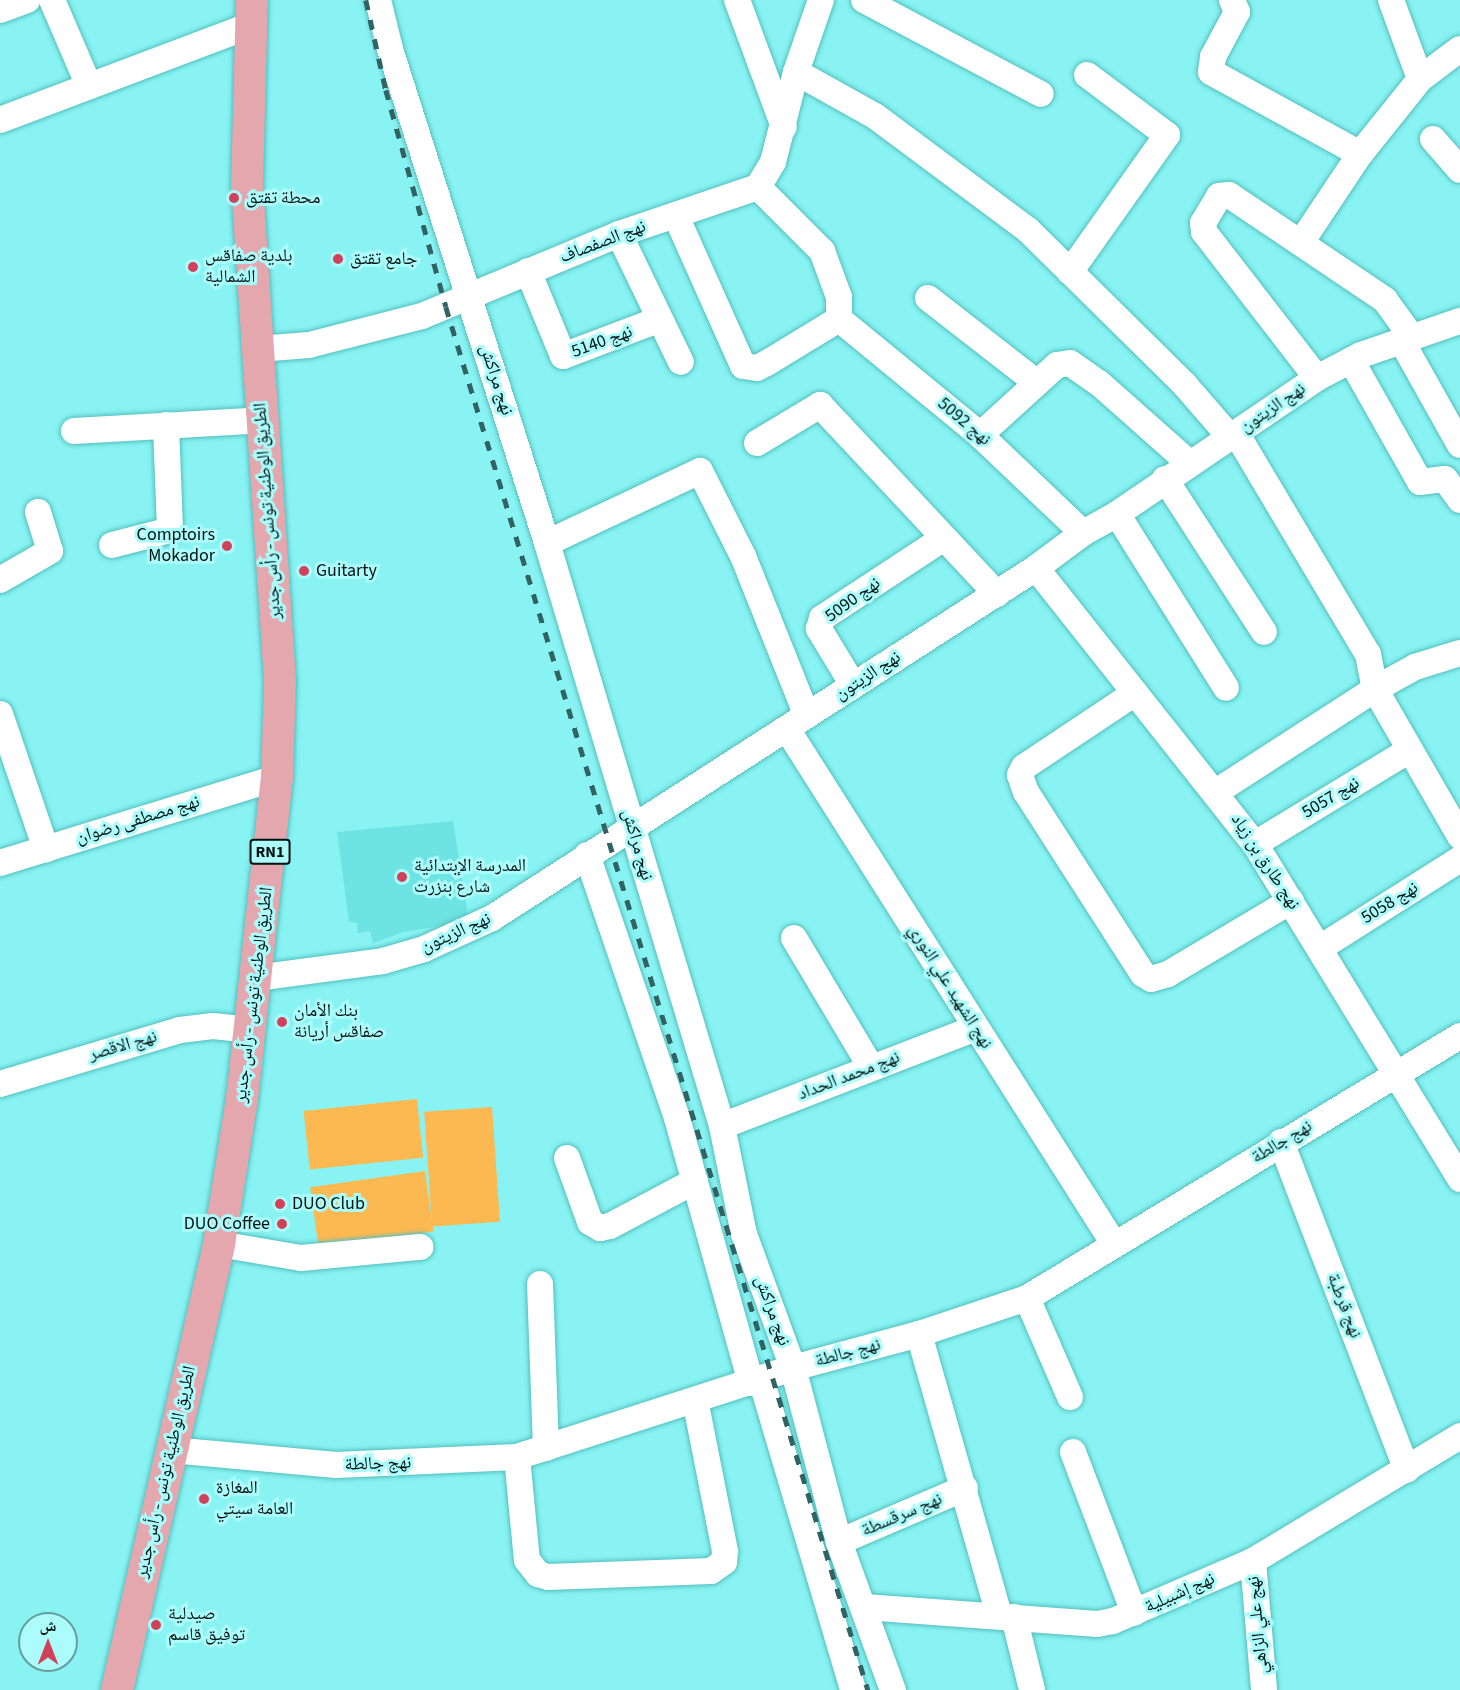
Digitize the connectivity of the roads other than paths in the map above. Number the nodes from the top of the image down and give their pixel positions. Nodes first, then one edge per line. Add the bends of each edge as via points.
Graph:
1 (27, 0) edge
2 (52, 0) edge
3 (378, 0) edge
4 (737, 0) edge
5 (821, 0) edge
6 (864, 0) edge
7 (1232, 0) edge
8 (1392, 0) edge
9 (0, 10) edge
10 (251, 12) edge
11 (1457, 56) edge
12 (796, 72) junction
13 (1087, 75) dead end
14 (1420, 79) junction
15 (89, 86) junction
16 (1041, 94) dead end
17 (0, 120) edge
18 (784, 128) junction
19 (1433, 138) dead end
20 (1360, 154) junction
21 (1460, 170) edge
22 (758, 187) junction
23 (676, 216) junction
24 (619, 234) junction
25 (1302, 241) junction
26 (528, 271) junction
27 (1070, 272) junction
28 (470, 298) junction
29 (928, 298) dead end
30 (839, 319) junction
31 (658, 320) junction
32 (1460, 321) edge
33 (1406, 338) junction
34 (258, 349) junction
35 (1351, 360) junction
36 (681, 362) dead end
37 (1317, 378) junction
38 (1037, 383) junction
39 (262, 420) junction
40 (166, 424) junction
41 (74, 431) dead end
42 (980, 435) junction
43 (1233, 435) junction
44 (757, 443) dead end
45 (1460, 445) edge
46 (1189, 463) junction
47 (1165, 479) junction
48 (1460, 500) edge
49 (38, 512) dead end
50 (1117, 514) junction
51 (1083, 532) junction
52 (944, 538) junction
53 (548, 543) junction
54 (111, 545) dead end
55 (1036, 568) junction
56 (0, 580) edge
57 (997, 594) junction
58 (1264, 632) dead end
59 (1460, 653) edge
60 (853, 685) junction
61 (1226, 688) dead end
62 (1375, 689) junction
63 (1135, 693) junction
64 (0, 714) edge
65 (797, 722) junction
66 (1408, 751) junction
67 (277, 778) junction
68 (1216, 792) junction
69 (632, 826) junction
70 (1460, 836) edge
71 (1255, 844) junction
72 (46, 849) junction
73 (587, 855) junction
74 (1460, 859) edge
75 (0, 863) edge
76 (1291, 901) junction
77 (794, 938) dead end
78 (1320, 948) junction
79 (256, 978) junction
80 (976, 1028) junction
81 (249, 1030) junction
82 (1460, 1036) edge
83 (871, 1067) junction
84 (1395, 1076) junction
85 (0, 1084) edge
86 (722, 1126) junction
87 (1281, 1142) junction
88 (567, 1158) dead end
89 (1460, 1179) edge
90 (695, 1181) junction
91 (219, 1244) junction
92 (1114, 1244) junction
93 (420, 1247) dead end
94 (540, 1284) dead end
95 (1027, 1298) junction
96 (919, 1334) junction
97 (793, 1368) junction
98 (756, 1381) junction
99 (1070, 1397) dead end
100 (695, 1400) junction
101 (1460, 1436) edge
102 (546, 1448) junction
103 (171, 1450) junction
104 (1073, 1452) dead end
105 (517, 1457) junction
106 (1407, 1470) junction
107 (965, 1488) junction
108 (839, 1542) junction
109 (1253, 1561) junction
110 (865, 1607) junction
111 (1134, 1613) junction
112 (1006, 1616) junction
113 (117, 1690) edge
114 (853, 1690) edge
115 (893, 1690) edge
116 (1032, 1690) edge
117 (1264, 1690) edge

1 - 9 street
2 - 15 street
3 - 28 street, نهج مراكش
4 - 18 street
5 - 12 street
6 - 16 street
7 - 20 street via 1237,12 1213,57 1211,72
8 - 14 street
10 - 15 street
10 - 34 main road, الطريق الوطنية تونس - رأس جدير / RN1 via 247,188
11 - 14 street
12 - 18 street
12 - 27 street via 875,116 1028,230
13 - 27 street via 1167,135
14 - 20 street
15 - 17 street
18 - 22 street via 769,172
19 - 21 street
20 - 25 street
22 - 23 street, نهج الصفصاف
22 - 30 street via 822,251 840,297
23 - 24 street, نهج الصفصاف
23 - 30 street via 743,366 757,368
24 - 26 street, نهج الصفصاف
24 - 31 street
25 - 33 street via 1385,300
25 - 37 street via 1229,195 1216,199 1203,223 1204,232
26 - 28 street, نهج الصفصاف
26 - 31 street, نهج 5140 via 563,356
27 - 43 street
28 - 34 street, نهج الصفصاف via 348,336 309,345
28 - 53 street, نهج مراكش
29 - 38 street
30 - 42 street, نهج 5092
31 - 36 street
32 - 33 street, نهج الزيتون
33 - 35 street, نهج الزيتون
33 - 45 street
34 - 39 main road, الطريق الوطنية تونس - رأس جدير / RN1
35 - 37 street, نهج الزيتون
35 - 48 street via 1420,482 1445,479
37 - 43 street, نهج الزيتون
38 - 42 street
38 - 46 street via 1057,365 1077,366
39 - 40 street
39 - 67 main road, الطريق الوطنية تونس - رأس جدير / RN1 via 280,681
40 - 41 street
40 - 54 street via 171,530
42 - 51 street, نهج 5092
43 - 46 street, نهج الزيتون
43 - 62 street via 1368,654
44 - 52 street via 820,405
46 - 47 street, نهج الزيتون
47 - 50 street, نهج الزيتون
47 - 58 street
49 - 56 street via 50,551
50 - 51 street, نهج الزيتون
50 - 61 street
51 - 55 street, نهج الزيتون
52 - 57 street
52 - 60 street, نهج 5090 via 822,618 819,629
53 - 65 street, نهج الشهيد علي النوري via 700,471 743,556
53 - 69 street, نهج مراكش
55 - 57 street, نهج الزيتون
55 - 63 street, نهج طارق بن زياد
57 - 60 street, نهج الزيتون
59 - 62 street via 1415,667
60 - 65 street, نهج الزيتون
62 - 66 street
62 - 68 street
63 - 68 street, نهج طارق بن زياد
63 - 76 street via 1024,767 1020,775 1026,792 1143,974 1150,979 1168,974
64 - 72 street
65 - 69 street, نهج الزيتون
65 - 80 street, نهج الشهيد علي النوري
66 - 70 street
66 - 71 street, نهج 5057
67 - 72 street, نهج مصطفى رضوان
67 - 79 main road, الطريق الوطنية تونس - رأس جدير / RN1
68 - 71 street, نهج طارق بن زياد
69 - 73 street, نهج الزيتون
69 - 86 street, نهج مراكش
71 - 76 street, نهج طارق بن زياد
72 - 75 street, نهج مصطفى رضوان
73 - 79 street, نهج الزيتون via 492,918 424,949 340,969
73 - 90 street
74 - 78 street, نهج 5058
76 - 78 street, نهج طارق بن زياد
77 - 83 street
78 - 84 street, نهج طارق بن زياد
79 - 81 main road, الطريق الوطنية تونس - رأس جدير / RN1
80 - 83 street, نهج محمد الحداد
80 - 92 street, نهج الشهيد علي النوري
81 - 85 street, نهج الاقصر via 213,1026 180,1030
81 - 91 main road, الطريق الوطنية تونس - رأس جدير / RN1
82 - 84 street, نهج جالطة
83 - 86 street, نهج محمد الحداد
84 - 87 street, نهج جالطة
84 - 89 street, نهج طارق بن زياد
86 - 97 street, نهج مراكش via 744,1234
87 - 92 street, نهج جالطة
87 - 106 street, نهج قرطبة
88 - 90 street via 590,1222 600,1228
90 - 98 street
91 - 93 street via 301,1258
91 - 103 main road, الطريق الوطنية تونس - رأس جدير / RN1
92 - 95 street, نهج جالطة
94 - 102 street
95 - 96 street, نهج جالطة
95 - 99 street
96 - 97 street, نهج جالطة
96 - 107 street
97 - 98 street, نهج جالطة
97 - 108 street, نهج مراكش
98 - 100 street, نهج جالطة
98 - 114 street
100 - 102 street, نهج جالطة
100 - 105 street via 725,1551 724,1562 711,1571 548,1577 538,1574 527,1560
101 - 106 street, نهج إشبيلية
102 - 105 street, نهج جالطة
103 - 105 street, نهج جالطة via 336,1465
103 - 113 main road, الطريق الوطنية تونس - رأس جدير / RN1
104 - 111 street
106 - 109 street, نهج إشبيلية
107 - 108 street, نهج سرقسطة
107 - 112 street
108 - 110 street, نهج مراكش
109 - 111 street, نهج إشبيلية
109 - 117 street, نهج علي الزاهي
110 - 112 street, نهج إشبيلية
110 - 115 street, نهج مراكش
111 - 112 street, نهج إشبيلية via 1097,1624
112 - 116 street

